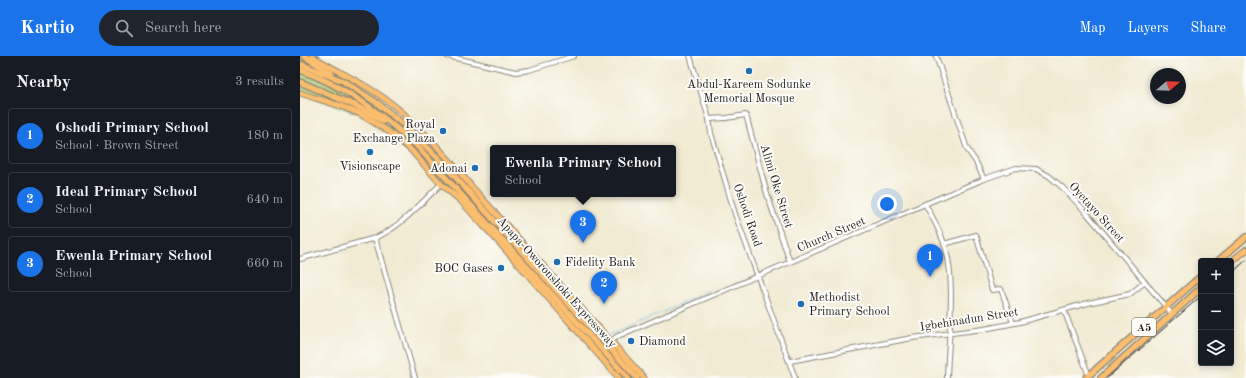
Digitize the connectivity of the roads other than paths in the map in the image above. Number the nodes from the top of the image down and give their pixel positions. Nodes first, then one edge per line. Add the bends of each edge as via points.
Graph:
1 (304, 56) edge
2 (312, 56) edge
3 (447, 56) edge
4 (574, 56) edge
5 (690, 56) edge
6 (936, 56) edge
7 (300, 64) edge
8 (300, 70) edge
9 (343, 81) junction
10 (300, 82) edge
11 (300, 93) edge
12 (709, 119) junction
13 (416, 145) junction
14 (984, 179) junction
15 (441, 184) junction
16 (925, 204) junction
17 (1246, 237) edge
18 (375, 238) junction
19 (944, 244) junction
20 (1246, 250) edge
21 (516, 257) junction
22 (1222, 258) edge
23 (300, 259) edge
24 (1234, 260) edge
25 (790, 262) junction
26 (758, 275) junction
27 (1198, 279) edge
28 (1146, 282) junction
29 (1198, 291) edge
30 (1166, 307) junction
31 (1064, 310) junction
32 (1172, 314) junction
33 (1013, 323) junction
34 (949, 332) junction
35 (610, 341) junction
36 (790, 361) junction
37 (1088, 377) edge
38 (415, 378) edge
39 (619, 378) edge
40 (628, 378) edge
41 (637, 378) edge
42 (644, 378) edge
43 (795, 378) edge
44 (947, 378) edge
45 (1101, 378) edge

1 - 9 highway
2 - 35 main road, Apapa-Oworonshoki Expressway via 373,90 414,124 457,168
3 - 4 street via 516,72
5 - 12 street, Oshodi Road
6 - 14 street via 967,149
7 - 9 highway, Apapa-Oworonshoki Expressway
8 - 13 highway, Apapa-Oworonshoki Expressway via 333,83 369,106
9 - 41 highway, Apapa-Oworonshoki Expressway via 403,124 440,160
10 - 13 highway via 373,114
11 - 15 main road, Apapa-Oworonshoki Expressway via 347,108 388,131 413,153
12 - 25 street, Alimi Oke Street via 746,116
12 - 26 street, Oshodi Road via 735,214
13 - 21 highway, Apapa-Oworonshoki Expressway
14 - 16 street, Church Street
14 - 28 street, Oyetayo Street via 1016,168 1036,169 1049,176 1084,210
15 - 18 street via 410,214 382,236
15 - 21 main road, Apapa-Oworonshoki Expressway
16 - 19 street
16 - 25 street, Church Street
17 - 22 highway
18 - 23 street
18 - 38 street
19 - 33 street via 976,235 992,290 1001,289
19 - 34 street via 950,273
20 - 24 highway
21 - 39 main road, Apapa-Oworonshoki Expressway
21 - 40 highway, Apapa-Oworonshoki Expressway
25 - 26 street, Church Street
26 - 35 street, Church Street
26 - 36 street, Oshodi Road
27 - 30 highway, A5
28 - 30 street, Oyetayo Street
28 - 31 street, Igbehinadun Street via 1130,294
29 - 32 highway, A5
30 - 32 street, Oyetayo Street
30 - 37 highway, A5
31 - 33 street, Igbehinadun Street
31 - 37 street
32 - 45 highway, A5
33 - 34 street, Igbehinadun Street
34 - 36 street, Igbehinadun Street
34 - 44 street
35 - 42 main road, Apapa-Oworonshoki Expressway
36 - 43 street, Oshodi Road

